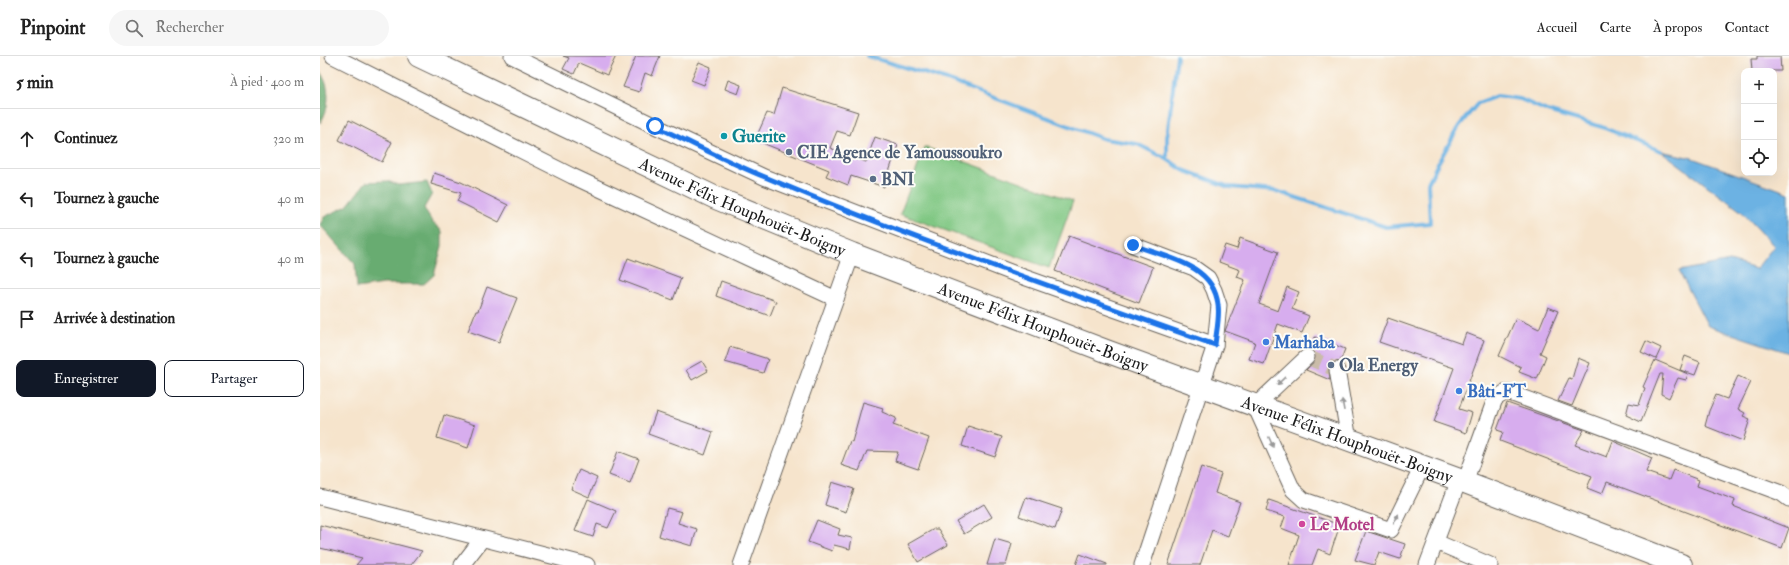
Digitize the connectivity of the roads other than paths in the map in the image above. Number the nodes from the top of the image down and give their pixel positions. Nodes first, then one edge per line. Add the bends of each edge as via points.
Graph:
1 (333, 56) edge
2 (419, 56) edge
3 (512, 56) edge
4 (1133, 245) dead end
5 (852, 254) junction
6 (836, 299) junction
7 (1215, 345) junction
8 (1307, 357) dead end
9 (1337, 370) dead end
10 (1203, 387) junction
11 (1255, 406) junction
12 (1349, 440) junction
13 (1422, 467) junction
14 (1462, 481) junction
15 (320, 497) edge
16 (1789, 499) edge
17 (482, 539) junction
18 (1436, 542) junction
19 (1486, 564) edge
20 (462, 565) edge
21 (587, 565) edge
22 (741, 565) edge
23 (1142, 565) edge
24 (1428, 565) edge
25 (1681, 565) edge

1 - 6 street via 572,176
2 - 5 highway, Avenue Félix Houphouët-Boigny via 716,198
3 - 7 street via 764,177 1018,275
4 - 7 street via 1194,268 1208,278 1219,305
5 - 6 street
5 - 10 highway, Avenue Félix Houphouët-Boigny
6 - 22 street
7 - 10 street
8 -> 11 street
12 -> 9 street
10 - 11 highway, Avenue Félix Houphouët-Boigny
10 - 23 street
11 - 12 highway, Avenue Félix Houphouët-Boigny
11 -> 13 street via 1293,490 1304,500 1391,530
12 - 13 highway, Avenue Félix Houphouët-Boigny
13 - 14 highway, Avenue Félix Houphouët-Boigny
14 - 16 street via 1495,399 1504,393 1510,393 1781,493
14 - 18 street
14 - 25 highway, Avenue Félix Houphouët-Boigny
15 - 17 street
17 - 20 street
17 - 21 street
18 - 19 street
18 - 24 street

